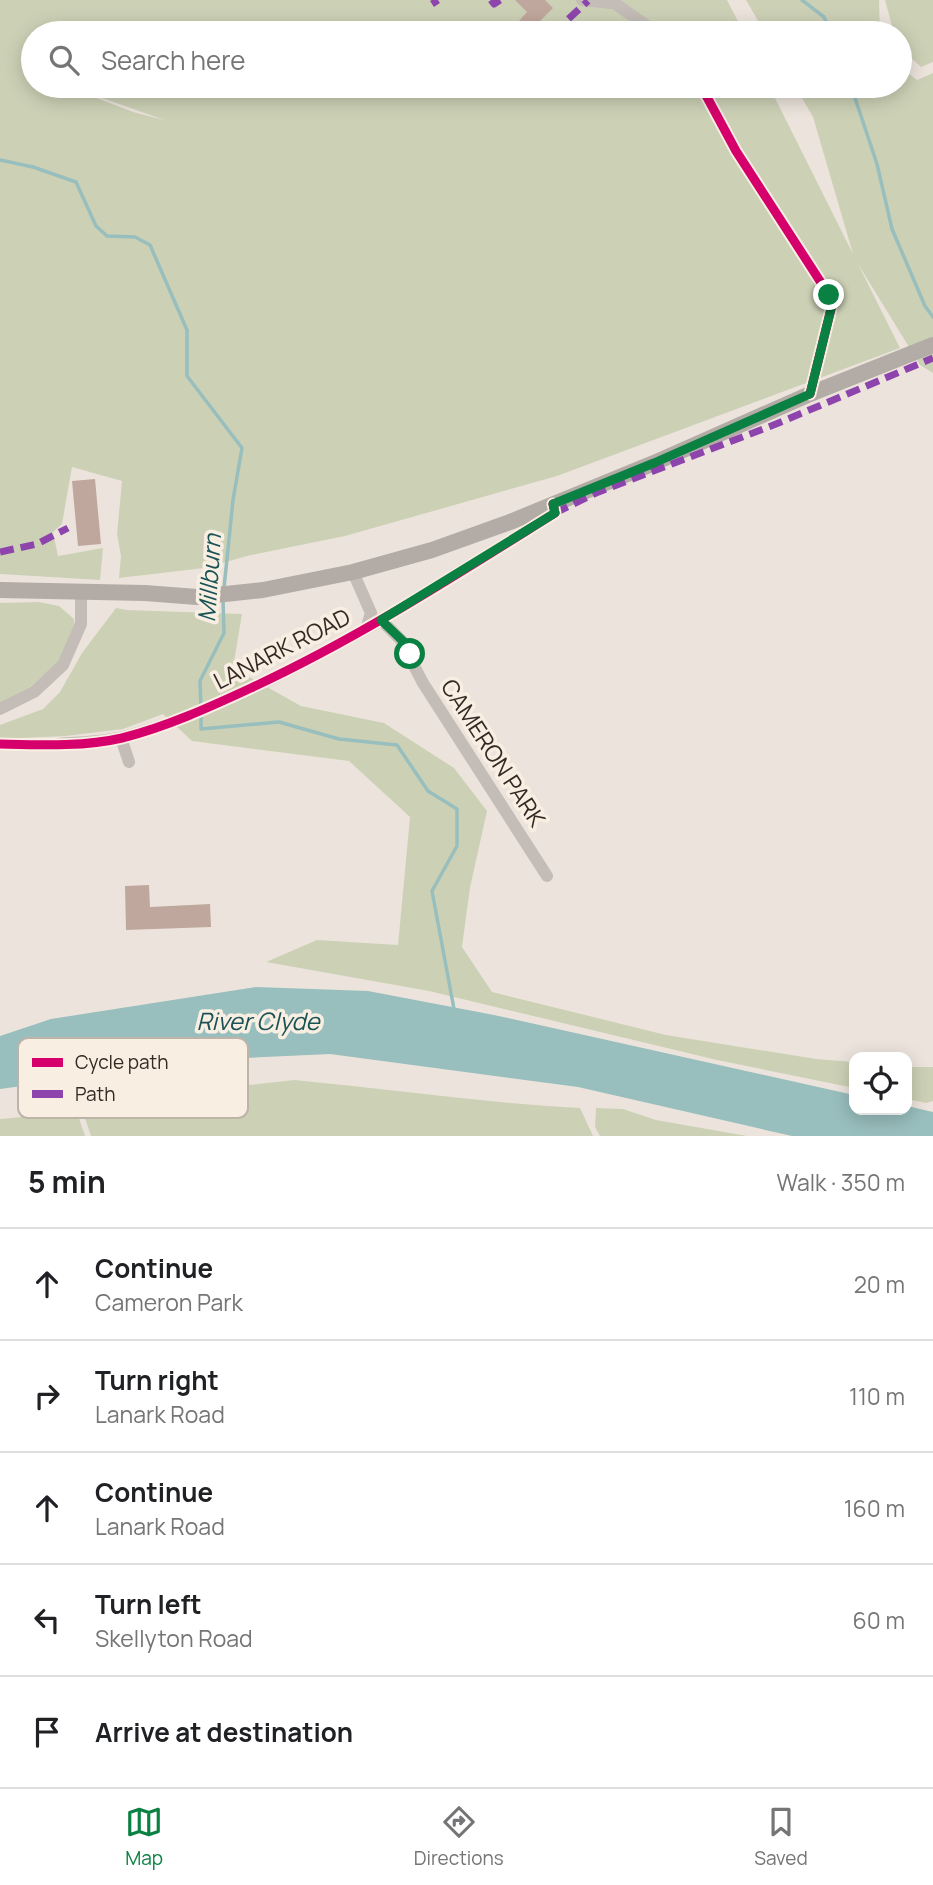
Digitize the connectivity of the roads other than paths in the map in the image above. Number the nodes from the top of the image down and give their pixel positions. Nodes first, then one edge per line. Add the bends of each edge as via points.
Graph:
1 (582, 0) edge
2 (611, 1) edge
3 (640, 21) edge
4 (707, 98) edge
5 (933, 345) edge
6 (810, 394) junction
7 (353, 572) junction
8 (0, 590) edge
9 (81, 593) junction
10 (384, 619) joint
11 (366, 629) junction
12 (0, 709) edge
13 (121, 738) junction
14 (59, 744) dead end
15 (129, 762) dead end
16 (547, 876) dead end

1 - 2 street
2 - 3 street
4 - 6 street via 736,151 829,295 831,309
5 - 6 main road, LANARK ROAD
6 - 7 main road, LANARK ROAD via 510,522
7 - 9 main road, LANARK ROAD via 263,590 197,597
7 - 11 street, LANARK ROAD via 372,613
8 - 9 main road, LANARK ROAD
9 - 12 street via 81,624 63,665 34,692
10 - 11 street, LANARK ROAD
10 - 16 street, CAMERON PARK via 407,645 423,683
11 - 13 street, LANARK ROAD via 232,697
13 - 14 street, LANARK ROAD
13 - 15 street

